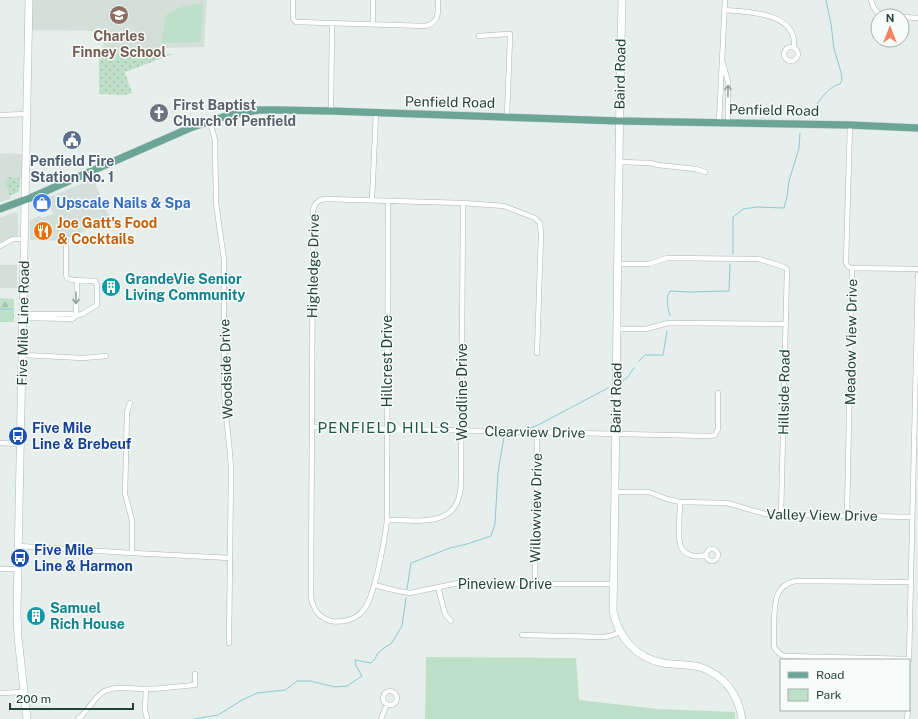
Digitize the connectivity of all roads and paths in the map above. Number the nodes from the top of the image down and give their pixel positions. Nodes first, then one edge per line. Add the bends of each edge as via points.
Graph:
1 (29, 0) edge
2 (293, 0) edge
3 (373, 0) edge
4 (438, 0) edge
5 (622, 0) edge
6 (725, 0) edge
7 (724, 10) junction
8 (332, 24) junction
9 (373, 24) junction
10 (479, 36) dead end
11 (794, 47) dead end
12 (722, 60) junction
13 (332, 111) junction
14 (376, 113) junction
15 (27, 114) junction
16 (0, 115) edge
17 (507, 116) junction
18 (619, 120) junction
19 (210, 121) junction
20 (719, 122) junction
21 (728, 122) junction
22 (850, 125) junction
23 (918, 128) edge
24 (619, 162) junction
25 (705, 172) dead end
26 (25, 200) junction
27 (372, 200) junction
28 (388, 201) junction
29 (463, 204) junction
30 (0, 210) edge
31 (66, 238) dead end
32 (24, 239) junction
33 (0, 246) edge
34 (618, 264) junction
35 (852, 268) junction
36 (918, 269) edge
37 (918, 275) edge
38 (77, 280) junction
39 (24, 316) junction
40 (76, 316) junction
41 (786, 324) junction
42 (617, 329) junction
43 (537, 352) dead end
44 (22, 355) junction
45 (106, 356) dead end
46 (718, 393) dead end
47 (130, 404) dead end
48 (312, 427) junction
49 (387, 429) junction
50 (461, 431) junction
51 (537, 432) junction
52 (616, 434) junction
53 (0, 443) edge
54 (21, 444) junction
55 (616, 492) junction
56 (680, 502) junction
57 (782, 515) junction
58 (847, 516) junction
59 (912, 517) junction
60 (387, 520) junction
61 (18, 546) junction
62 (132, 553) junction
63 (706, 555) dead end
64 (230, 558) junction
65 (0, 569) edge
66 (18, 569) junction
67 (911, 582) junction
68 (535, 584) junction
69 (613, 584) junction
70 (374, 585) junction
71 (438, 587) junction
72 (450, 620) dead end
73 (341, 622) joint
74 (620, 632) junction
75 (522, 635) dead end
76 (229, 643) dead end
77 (909, 659) edge
78 (195, 674) dead end
79 (146, 689) junction
80 (24, 692) junction
81 (0, 693) edge
82 (387, 704) dead end
83 (27, 719) edge
84 (78, 719) edge
85 (147, 719) edge
86 (381, 719) edge
87 (742, 719) edge

1 - 15 street, Five Mile Line Road
2 - 8 street via 293,20 296,22
3 - 9 street
4 - 9 street via 437,17 434,22 425,26
5 - 18 street, Baird Road
6 - 7 street
7 - 11 street via 751,12 778,20 793,34
7 - 12 street
8 - 9 street
8 - 13 street
10 - 17 street via 510,34
12 - 20 street
21 -> 12 street via 728,82
13 - 14 main road, Penfield Road
13 - 19 main road, Penfield Road via 259,110
14 - 17 main road, Penfield Road
14 - 27 street
15 - 16 street
15 - 26 street, Five Mile Line Road
17 - 18 main road, Penfield Road
18 - 20 main road, Penfield Road
18 - 24 street, Baird Road
19 - 26 main road, Penfield Road
19 - 64 street, Woodside Drive via 215,140 216,203 224,267 224,388 231,453
20 - 21 main road, Penfield Road
21 - 22 main road, Penfield Road
22 - 23 main road, Penfield Road
22 - 35 street, Meadow View Drive via 846,261
24 - 25 street via 650,163
24 - 34 street, Baird Road
26 - 30 main road, Penfield Road
26 - 32 street, Five Mile Line Road
27 - 28 street, Highledge Drive
27 - 48 street, Highledge Drive via 325,198 318,201 314,207
28 - 29 street, Highledge Drive
28 - 49 street, Hillcrest Drive
29 - 43 street, Highledge Drive via 504,206 533,216 539,221 541,235
29 - 50 street, Woodline Drive
31 - 38 street via 66,275 70,280
32 - 33 street via 10,240
32 - 39 street, Five Mile Line Road
34 - 41 street, Hillside Road via 650,264 667,258 759,259 786,270
34 - 42 street, Baird Road
35 - 36 street
35 - 58 street, Meadow View Drive
37 - 59 street
38 -> 40 street
38 - 40 street via 93,280 97,283 97,303
39 - 40 street via 72,319
39 - 44 street, Five Mile Line Road
41 - 42 street via 668,323 646,329
41 - 57 street, Hillside Road
42 - 52 street, Baird Road
44 - 45 street via 83,358
44 - 54 street, Five Mile Line Road
46 - 52 street, Clearview Drive via 718,429 713,436
47 - 62 street via 127,412 125,494 132,520
48 - 49 street, Clearview Drive
48 - 73 street, Highledge Drive via 312,604 321,617
49 - 50 street, Clearview Drive
49 - 60 street, Hillcrest Drive
50 - 51 street, Clearview Drive
50 - 60 street, Woodline Drive via 461,490 454,508 437,519
51 - 52 street, Clearview Drive
51 - 68 street, Willowview Drive
52 - 55 street, Baird Road
53 - 54 street
54 - 61 street, Five Mile Line Road
55 - 56 street, Valley View Drive via 649,492
55 - 69 street, Baird Road
56 - 57 street, Valley View Drive via 735,504 758,513
56 - 63 street via 679,541 682,549 692,556
57 - 58 street, Valley View Drive
58 - 59 street, Valley View Drive
59 - 67 street
60 - 70 street, Hillcrest Drive
61 - 62 street
61 - 66 street, Five Mile Line Road
62 - 64 street
64 - 76 street, Woodside Drive
65 - 66 street
66 - 80 street, Five Mile Line Road via 17,613
67 - 77 street
67 - 77 street via 795,580 781,588 775,604 774,647 784,656
68 - 69 street, Pineview Drive
68 - 71 street, Pineview Drive via 463,582
69 - 74 street, Baird Road via 613,611
70 - 71 street, Pineview Drive via 410,593
70 - 73 street, Hillcrest Drive via 363,611 351,620
71 - 72 street via 445,614
74 - 75 street via 604,637
74 - 87 street, Baird Road via 632,648 644,657 662,663 699,667 716,675 733,692
78 - 79 street via 195,685
79 - 84 street via 116,688 104,691
79 - 85 street
80 - 81 street
80 - 83 street, Five Mile Line Road
82 - 86 street

